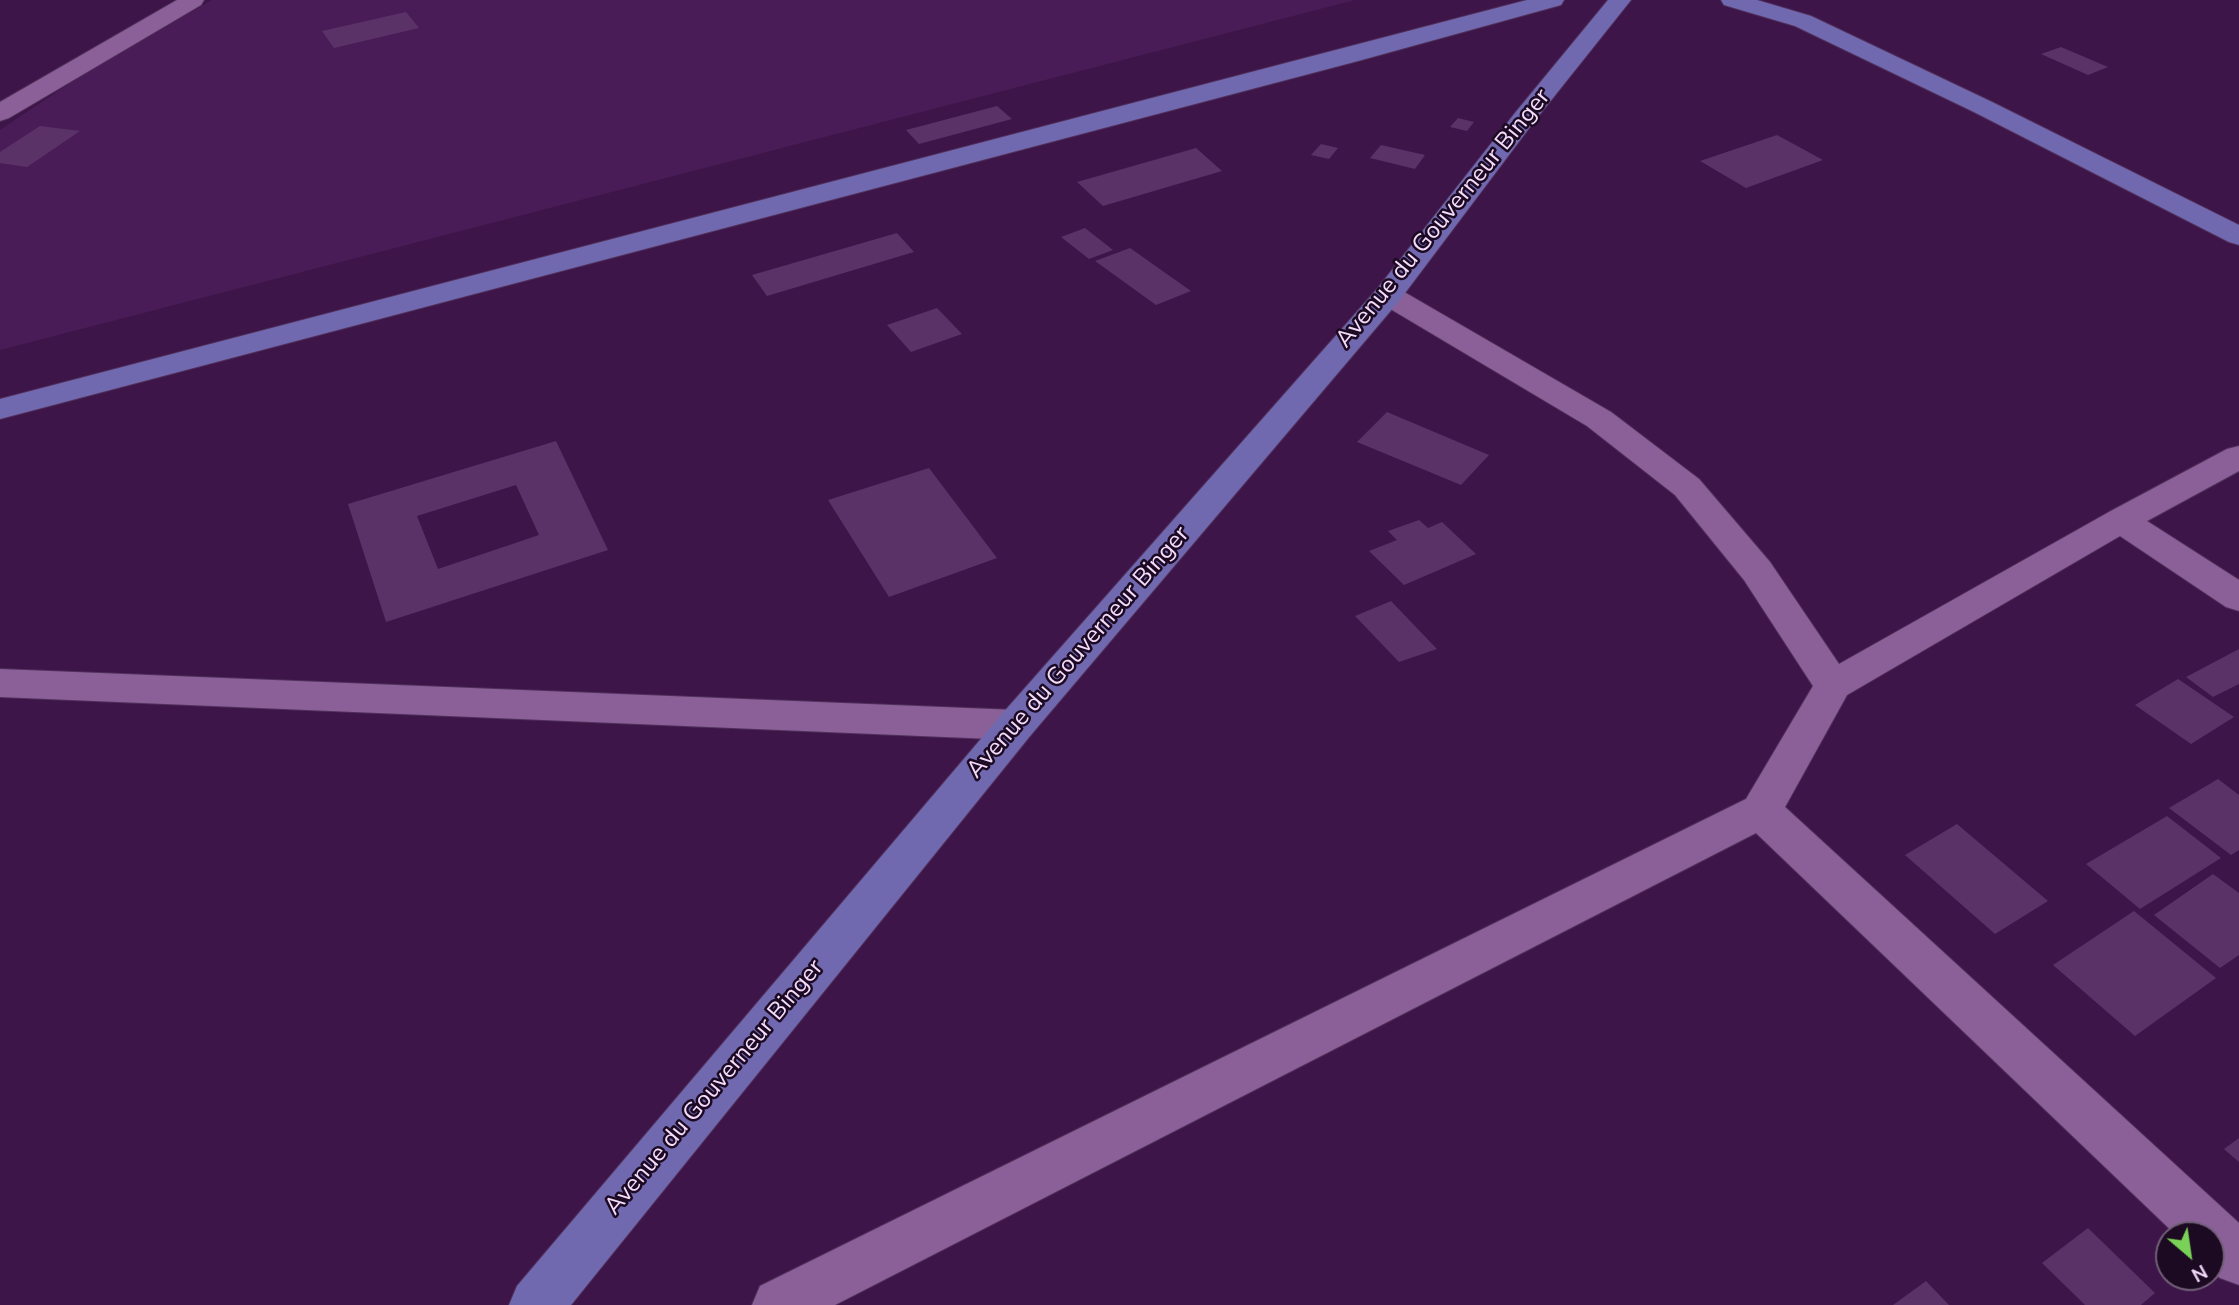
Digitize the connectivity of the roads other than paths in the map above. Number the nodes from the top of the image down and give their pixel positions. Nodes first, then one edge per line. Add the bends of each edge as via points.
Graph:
1 (193, 0) edge
2 (1553, 0) edge
3 (1620, 0) edge
4 (1732, 0) edge
5 (1779, 0) edge
6 (1803, 22) junction
7 (0, 113) edge
8 (2239, 236) edge
9 (1388, 295) junction
10 (0, 409) edge
11 (2239, 457) edge
12 (2121, 520) junction
13 (2239, 598) edge
14 (0, 682) edge
15 (1832, 685) junction
16 (1016, 725) junction
17 (1761, 811) junction
18 (2239, 1259) edge
19 (536, 1305) edge
20 (779, 1305) edge

1 - 7 street
2 - 10 street
3 - 9 street, Avenue du Gouverneur Binger
4 - 6 street
5 - 6 street
6 - 8 street
9 - 15 street via 1600,419 1687,487 1757,571
9 - 16 street, Avenue du Gouverneur Binger
11 - 12 street
12 - 13 street
12 - 15 street
14 - 16 street
15 - 17 street
16 - 19 street, Avenue du Gouverneur Binger
17 - 18 street
17 - 20 street

